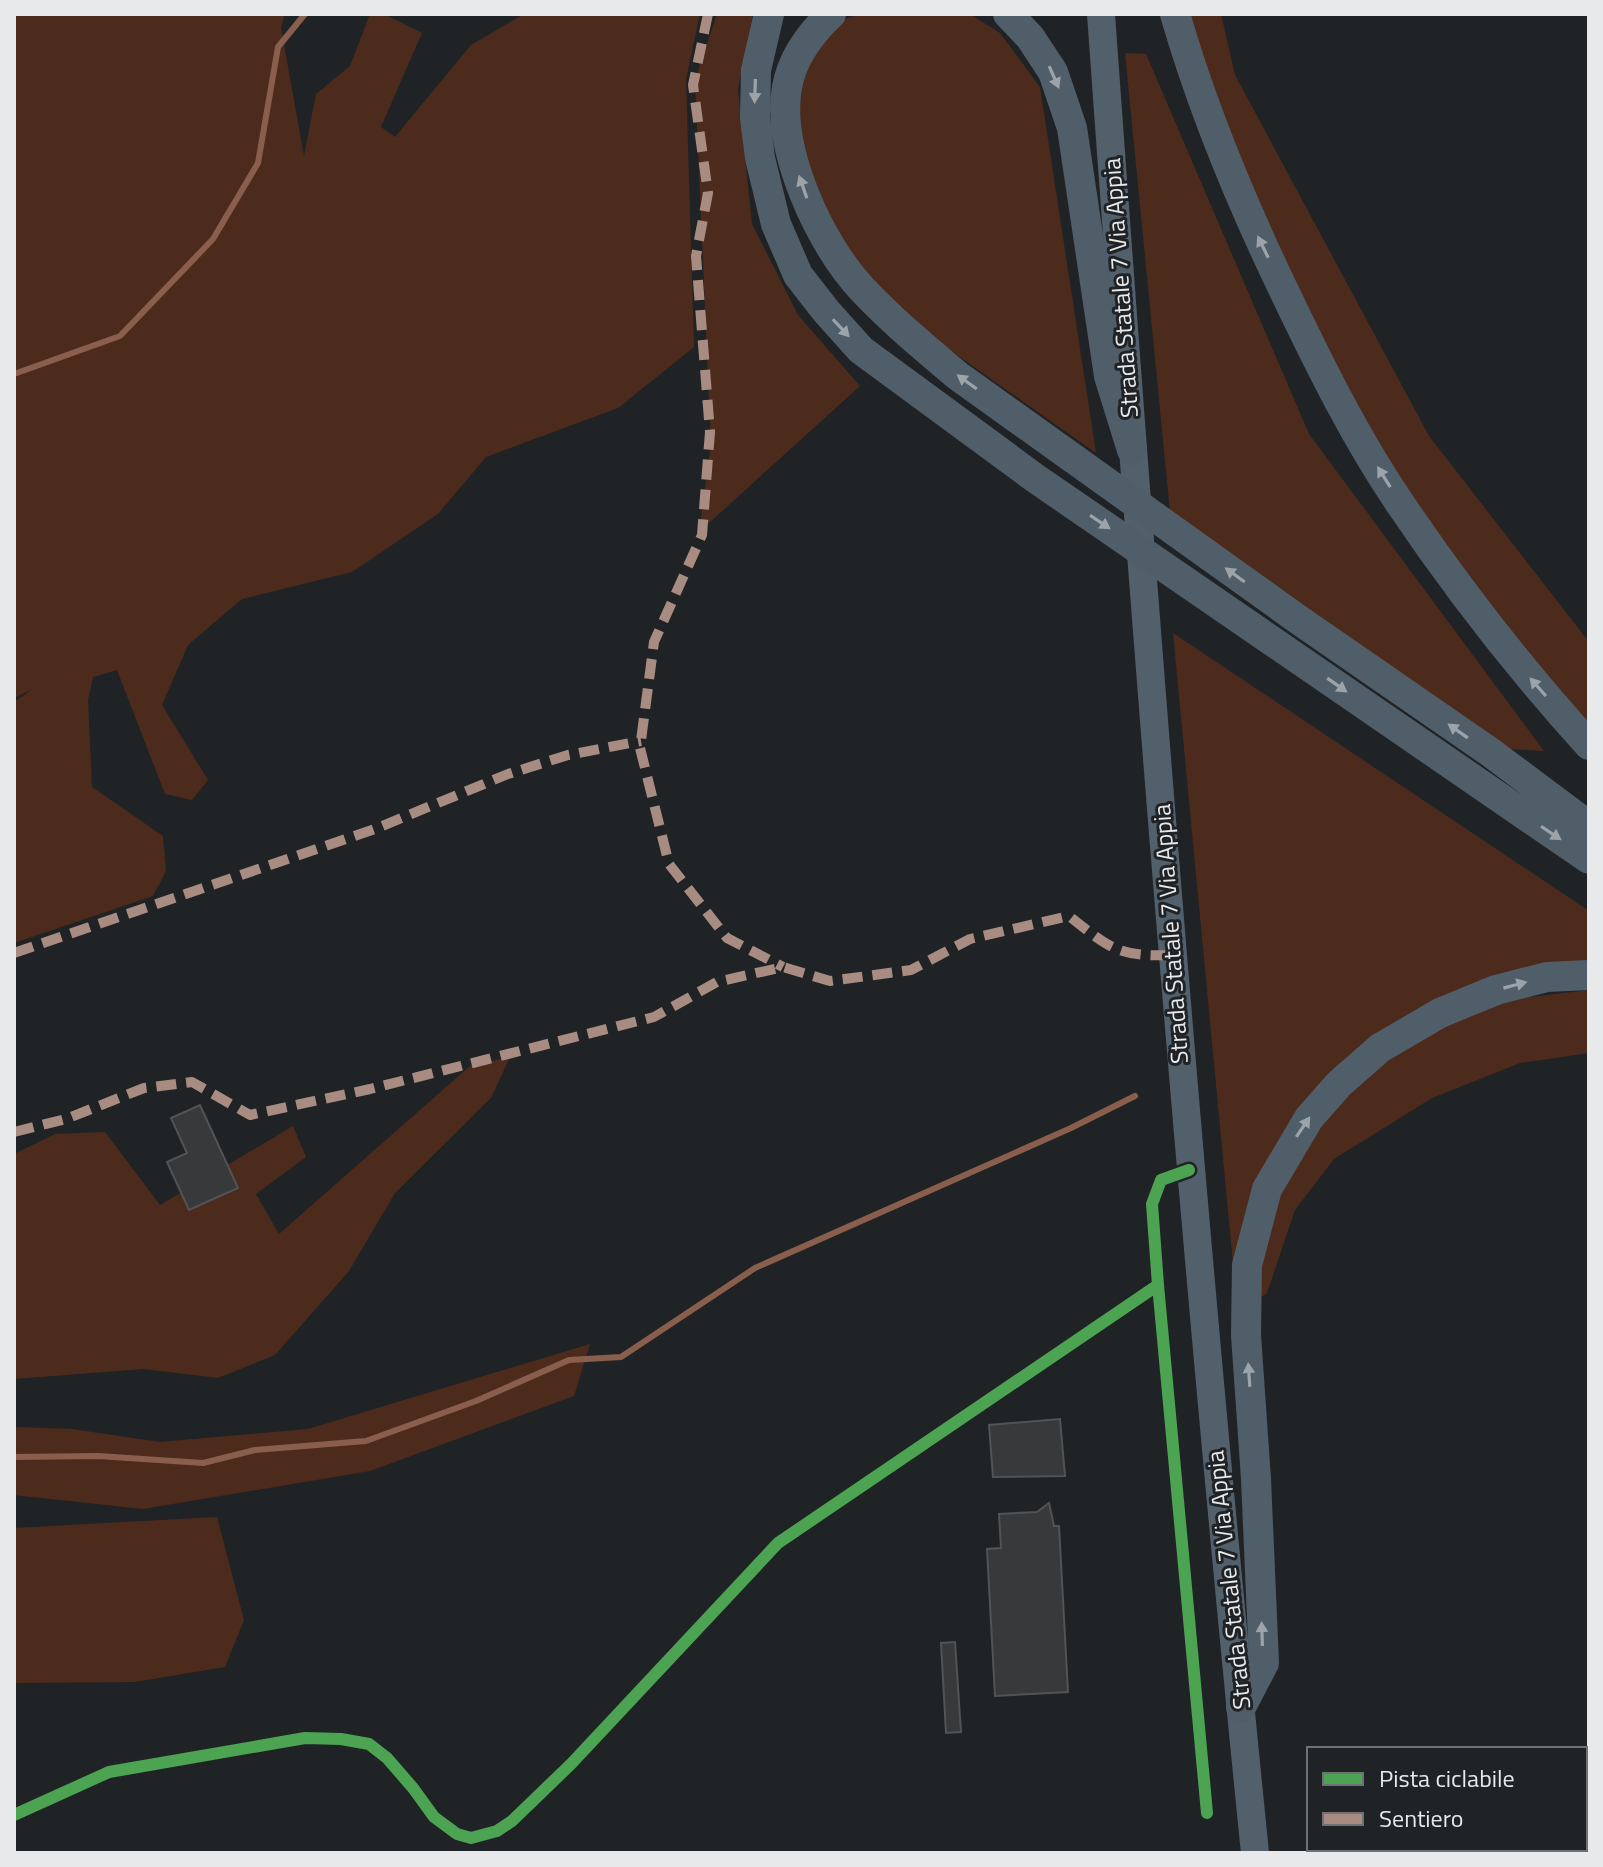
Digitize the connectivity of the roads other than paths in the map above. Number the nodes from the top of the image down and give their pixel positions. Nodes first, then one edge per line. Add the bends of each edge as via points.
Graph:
1 (769, 14) edge
2 (831, 14) edge
3 (1008, 14) edge
4 (1101, 14) edge
5 (1175, 14) edge
6 (1132, 450) junction
7 (1589, 745) edge
8 (1589, 826) edge
9 (1589, 859) edge
10 (1589, 975) edge
11 (1189, 1170) junction
12 (1158, 1285) junction
13 (1241, 1707) junction
14 (1207, 1813) dead end
15 (14, 1815) edge
16 (1255, 1853) edge

1 -> 9 highway via 756,70 755,118 776,224 798,275 861,350 1035,478
8 -> 2 highway via 958,376 861,288 816,221 785,117 788,85 801,52
3 -> 6 highway via 1053,72 1072,128 1109,376
4 - 6 highway, Strada Statale 7 Via Appia
7 -> 5 highway via 1511,656 1454,579 1347,418 1254,230 1212,128
6 - 11 highway, Strada Statale 7 Via Appia
13 -> 10 highway via 1264,1663 1246,1335 1247,1265 1267,1189 1309,1118 1380,1048 1440,1013 1496,990 1547,977
11 - 12 street via 1161,1180 1152,1204
11 - 13 highway, Strada Statale 7 Via Appia
12 - 14 street
12 - 15 street via 778,1543 571,1764 497,1831 471,1838 457,1834 434,1817 387,1758 369,1744 329,1738 109,1772
13 - 16 highway, Strada Statale 7 Via Appia

